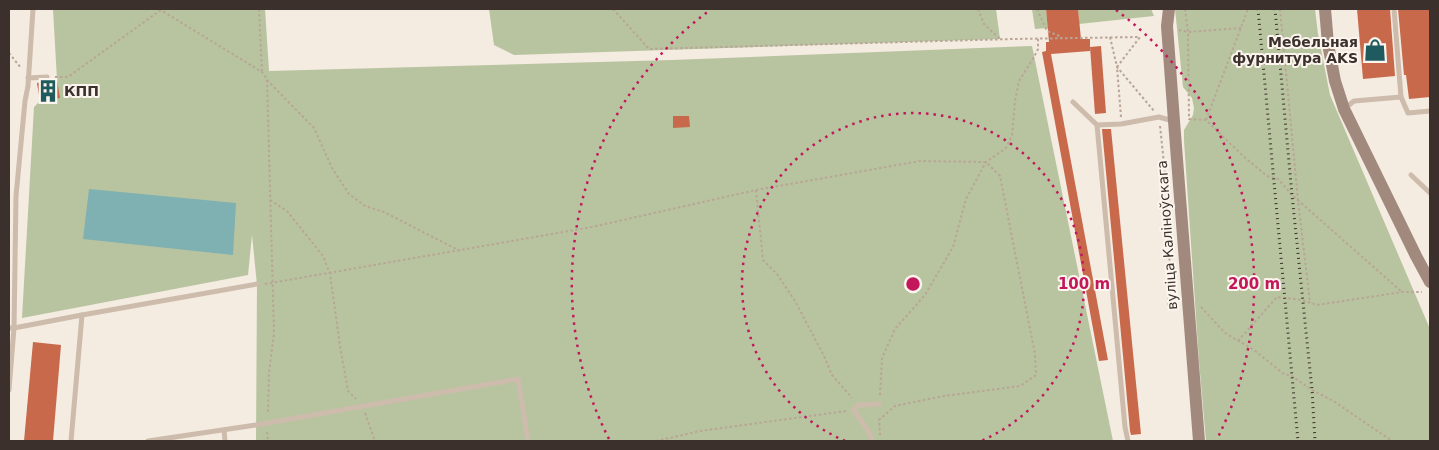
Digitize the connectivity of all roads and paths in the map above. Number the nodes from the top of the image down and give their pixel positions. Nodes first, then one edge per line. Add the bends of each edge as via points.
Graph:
1 (33, 9) edge
2 (161, 9) edge
3 (259, 9) edge
4 (613, 9) edge
5 (978, 9) edge
6 (1037, 9) edge
7 (1163, 9) edge
8 (1169, 9) edge
9 (1186, 9) edge
10 (1248, 9) edge
11 (1280, 9) edge
12 (1325, 9) edge
13 (1394, 9) edge
14 (1167, 26) junction
15 (1242, 28) junction
16 (1188, 32) junction
17 (1110, 37) junction
18 (1038, 38) junction
19 (1064, 38) junction
20 (1000, 39) junction
21 (9, 53) edge
22 (1117, 67) junction
23 (262, 72) junction
24 (47, 77) joint
25 (28, 78) junction
26 (267, 79) junction
27 (1401, 97) junction
28 (1073, 102) dead end
29 (1344, 109) junction
30 (1430, 111) edge
31 (1159, 117) junction
32 (1206, 120) junction
33 (1174, 121) junction
34 (1121, 124) junction
35 (1097, 125) junction
36 (986, 162) junction
37 (1165, 173) dead end
38 (1411, 175) dead end
39 (756, 190) junction
40 (1430, 193) edge
41 (9, 196) edge
42 (16, 196) junction
43 (270, 200) junction
44 (1298, 200) junction
45 (12, 228) edge
46 (1170, 239) dead end
47 (460, 251) junction
48 (330, 274) junction
49 (257, 284) joint
50 (273, 284) junction
51 (1427, 288) edge
52 (1402, 292) junction
53 (1310, 303) junction
54 (1168, 307) dead end
55 (1201, 307) dead end
56 (82, 315) junction
57 (11, 328) edge
58 (1238, 341) junction
59 (9, 390) edge
60 (879, 404) junction
61 (362, 406) junction
62 (895, 406) junction
63 (856, 407) junction
64 (267, 422) junction
65 (874, 427) dead end
66 (224, 430) junction
67 (880, 435) junction
68 (71, 441) edge
69 (148, 441) edge
70 (225, 441) edge
71 (268, 441) edge
72 (374, 441) edge
73 (528, 441) edge
74 (656, 441) edge
75 (872, 441) edge
76 (881, 441) edge
77 (1128, 441) edge
78 (1199, 441) edge
79 (1392, 441) edge

1 - 25 lane
2 - 23 path
2 - 24 path via 68,77
3 - 23 path
4 - 20 path via 649,49
5 - 20 path via 984,24
6 - 19 path via 1047,31
7 - 14 street, вуліца Каліноўскага
8 - 14 street, вуліца Каліноўскага
9 - 16 path
10 - 15 path
11 - 44 path
12 - 29 street via 1335,81
13 - 27 lane
14 - 16 path
14 - 33 street, вуліца Каліноўскага
15 - 16 path
15 - 32 path
16 - 32 path via 1189,119
17 - 19 path
17 - 22 path
17 - 22 path via 1140,36
18 - 19 path
18 - 20 path
18 - 36 path via 1038,49 1019,80 1012,136 1006,148
21 - 25 path
22 - 31 path
22 - 34 path
23 - 26 path
24 - 25 lane
25 - 42 lane
26 - 43 path
26 - 47 path via 314,128 332,168 349,194 365,206 384,212
27 - 29 lane via 1354,101
27 - 30 lane via 1408,113
28 - 35 lane
29 - 51 street via 1416,256
31 - 33 lane
31 - 34 lane
31 - 37 path
32 - 44 path via 1243,156 1267,176 1278,179
33 - 78 street, вуліца Каліноўскага
34 - 35 lane
35 - 77 lane
36 - 39 path via 920,161
36 - 60 path via 966,199 953,247 925,295 895,329 882,358
36 - 62 path via 1000,176 1035,354 1036,375 1020,386
38 - 40 lane
39 - 47 path via 592,227
39 - 63 path via 763,260 795,300 832,374
41 - 42 lane
42 - 45 lane
43 - 48 path via 287,210 323,256
43 - 50 path
44 - 52 path
44 - 53 path
45 - 57 lane
46 - 54 path
47 - 48 path
48 - 50 path
48 - 61 path via 348,391
49 - 50 path
49 - 56 lane
50 - 64 path via 274,332
51 - 52 path
52 - 53 path via 1318,305
53 - 58 path via 1277,297
55 - 58 path via 1225,334
56 - 57 lane
56 - 68 lane
57 - 59 lane
58 - 79 path via 1284,374 1335,402
60 - 62 path
60 - 63 lane
61 - 64 lane
61 - 72 path
61 - 73 lane via 518,379
62 - 67 path via 879,420
63 - 74 path
63 - 75 lane
64 - 66 lane
64 - 71 path
65 - 67 path
66 - 69 lane
66 - 70 lane
67 - 76 path

